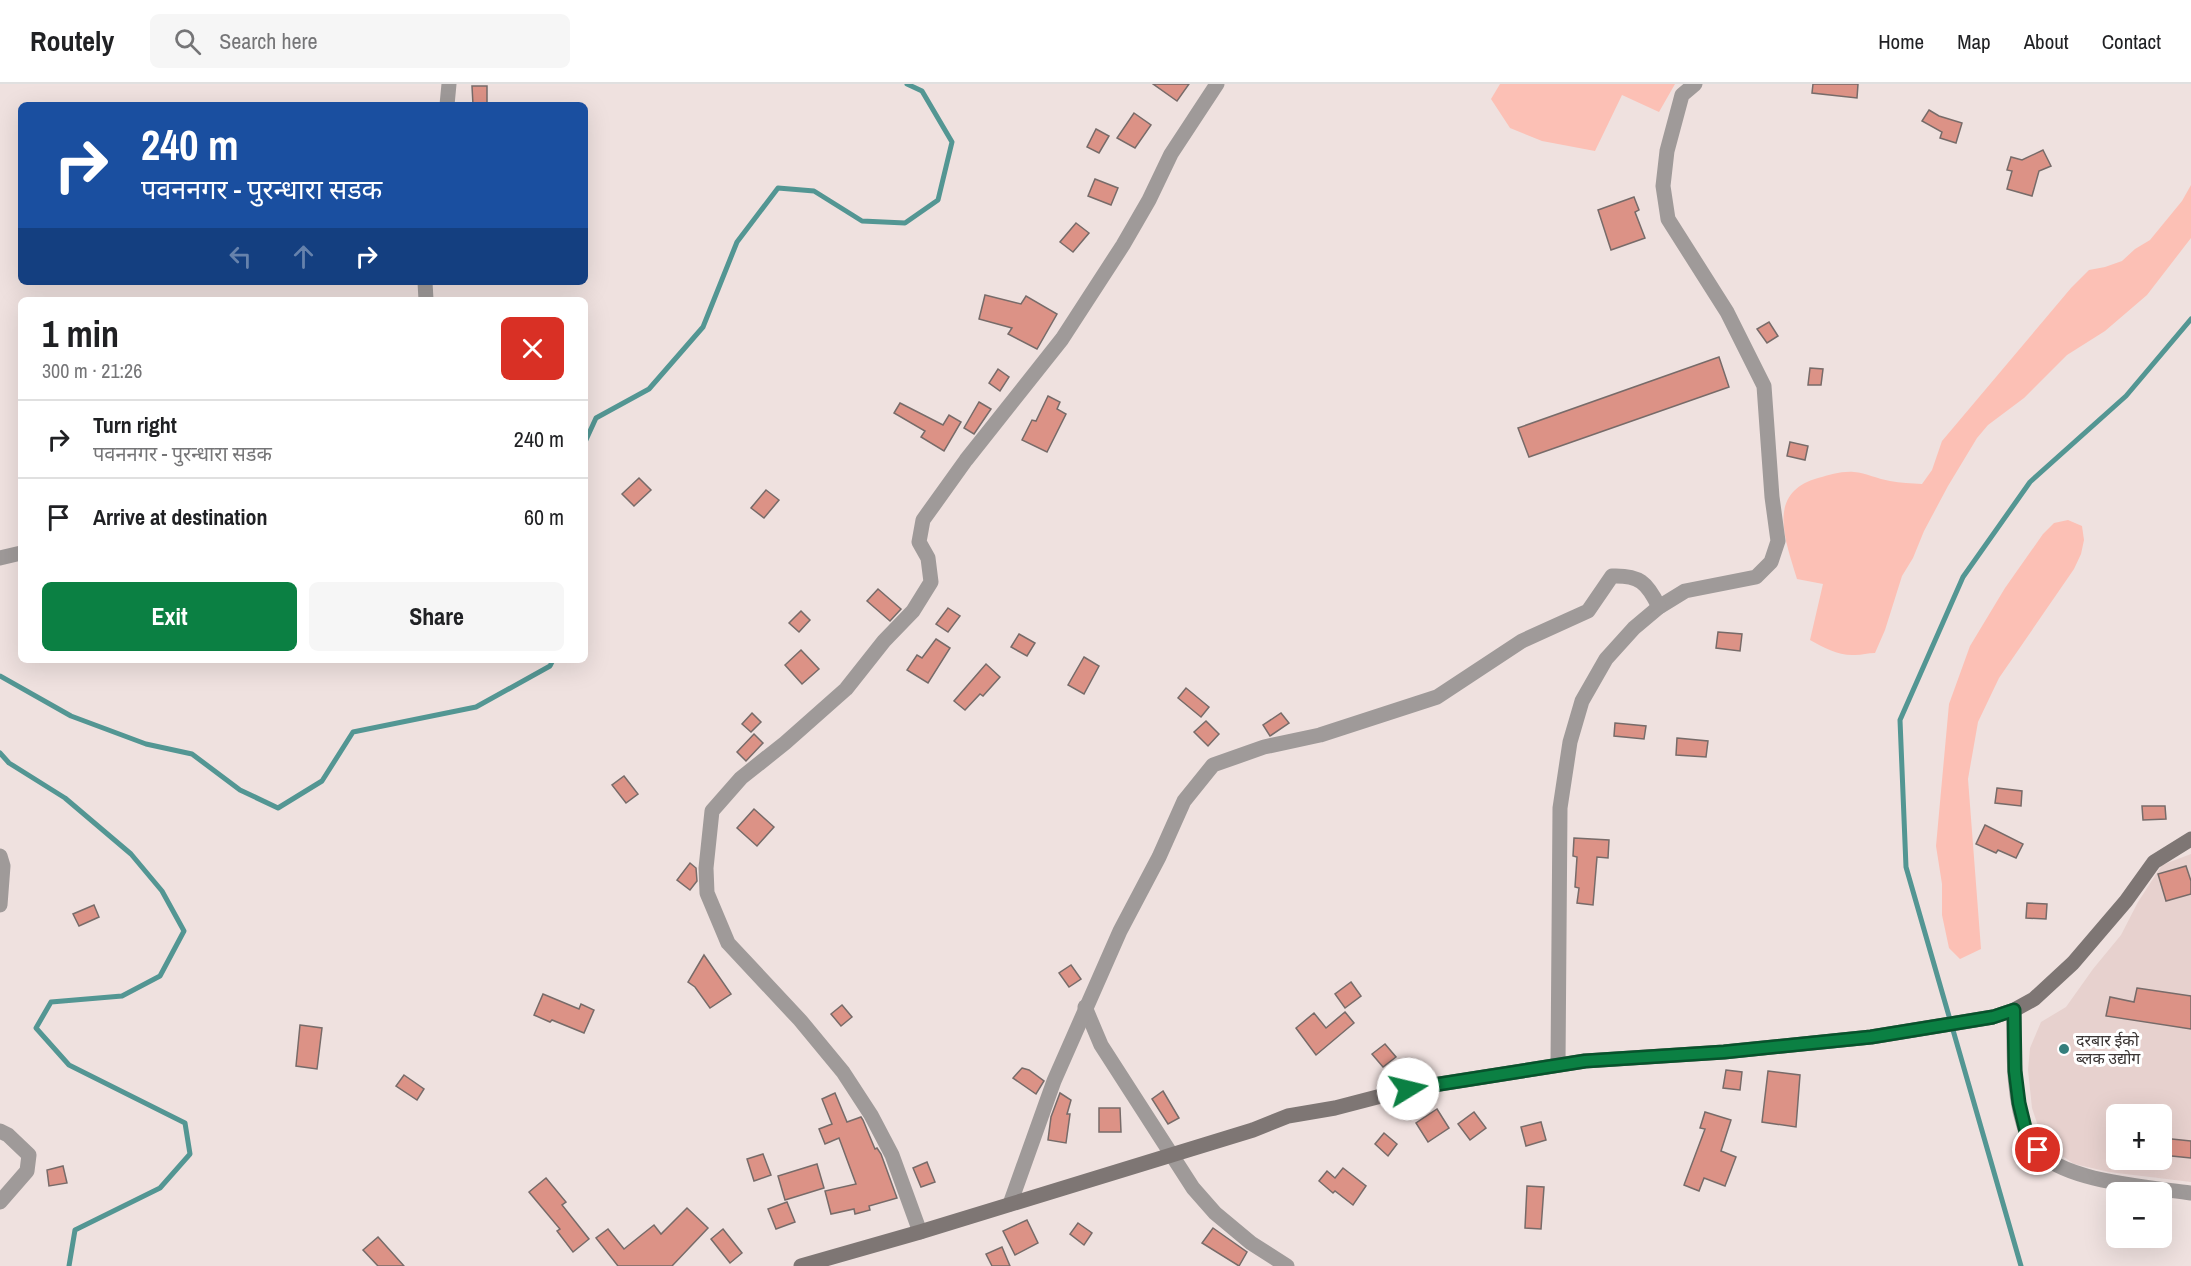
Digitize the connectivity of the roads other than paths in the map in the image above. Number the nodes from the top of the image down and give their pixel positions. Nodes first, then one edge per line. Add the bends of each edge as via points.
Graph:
1 (449, 84) edge
2 (1217, 84) edge
3 (1695, 84) edge
4 (447, 102) edge
5 (18, 554) edge
6 (0, 558) edge
7 (1659, 607) junction
8 (2191, 839) edge
9 (0, 856) edge
10 (0, 905) edge
11 (1085, 1007) junction
12 (2014, 1010) junction
13 (1558, 1065) junction
14 (0, 1131) edge
15 (1173, 1154) junction
16 (2191, 1193) edge
17 (0, 1202) edge
18 (1010, 1204) junction
19 (920, 1232) junction
20 (801, 1266) edge
21 (1287, 1266) edge

1 - 4 street
2 - 19 street via 1171,154 1124,245 1062,339 923,520 919,542 928,558 931,582 913,611 846,689 741,778 712,811 707,892 728,943 843,1072 892,1155
3 - 7 street via 1682,95 1667,151 1663,186 1668,219 1727,312 1764,386 1778,541 1771,562 1756,577 1685,591
5 - 6 street
7 - 11 street via 1640,580 1629,575 1611,576 1588,611 1522,641 1437,697 1213,765 1184,801
7 - 13 street via 1605,659 1582,701 1570,742 1560,808
8 - 12 main road via 2154,862 2126,902 2073,963 2034,999
9 - 10 street
11 - 15 street via 1101,1045
11 - 18 street
12 - 13 main road via 1871,1037
12 - 16 street via 2019,1103 2028,1140 2048,1161 2070,1172 2106,1181
13 - 15 main road via 1408,1089 1288,1116
14 - 17 street via 28,1155 27,1171
15 - 18 main road
15 - 21 street via 1193,1188 1215,1213
18 - 19 main road
19 - 20 main road

